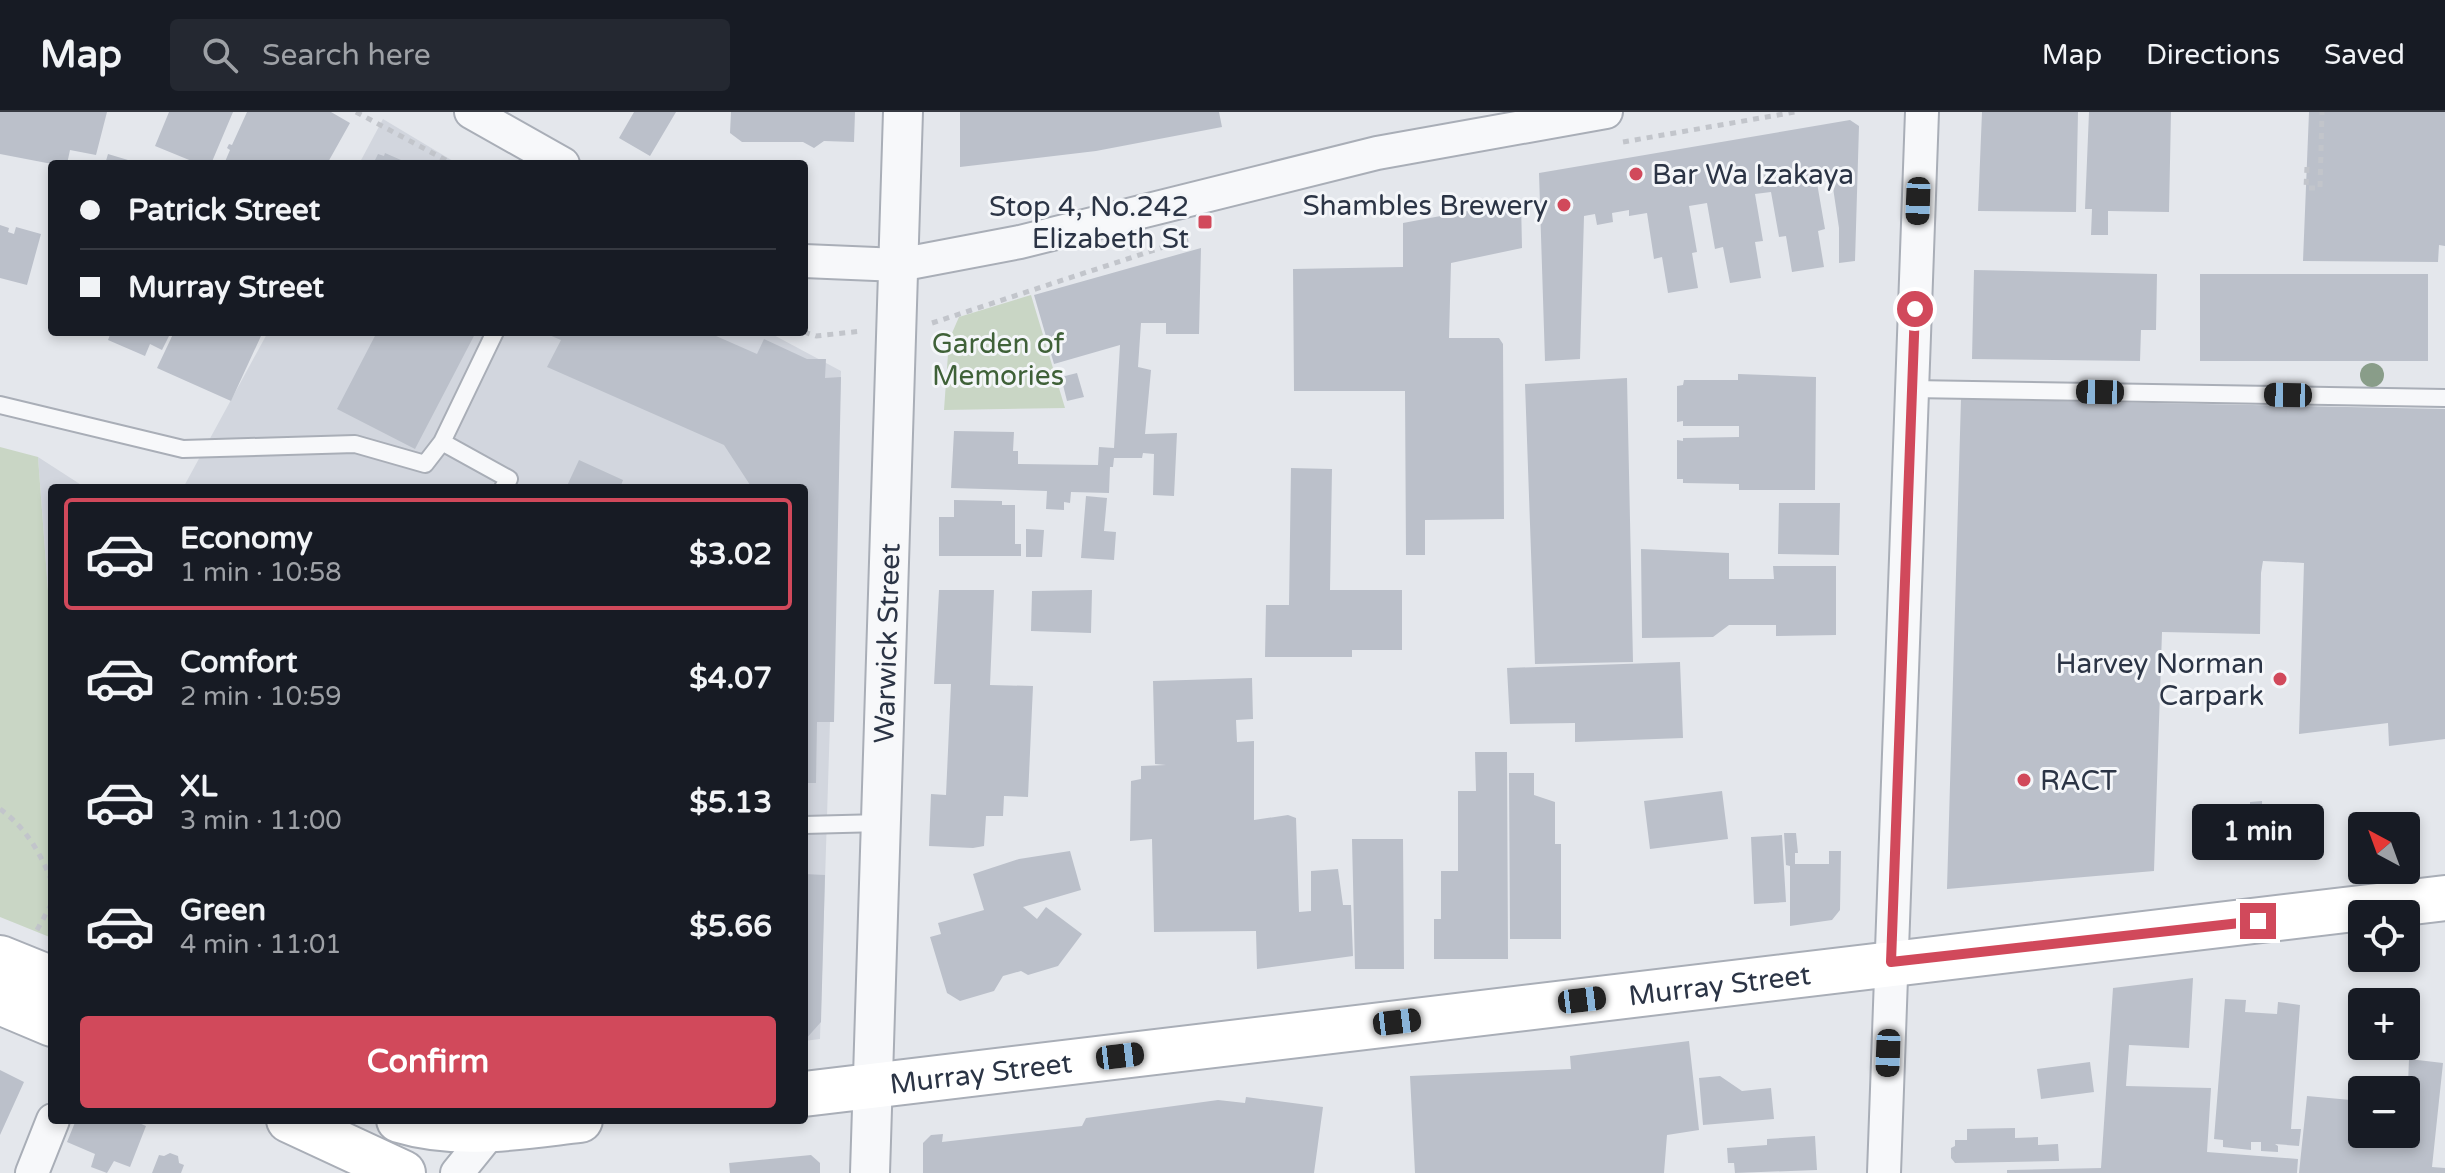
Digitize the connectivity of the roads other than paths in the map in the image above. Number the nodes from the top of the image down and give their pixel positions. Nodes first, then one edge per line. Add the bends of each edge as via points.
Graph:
1 (471, 112) edge
2 (903, 112) edge
3 (1606, 112) edge
4 (1922, 112) edge
5 (556, 160) edge
6 (808, 261) edge
7 (899, 265) junction
8 (493, 336) edge
9 (1912, 389) junction
10 (2445, 398) edge
11 (0, 405) edge
12 (442, 442) junction
13 (506, 484) edge
14 (881, 823) junction
15 (808, 825) edge
16 (2445, 898) edge
17 (0, 958) edge
18 (1891, 962) junction
19 (48, 977) edge
20 (0, 1002) edge
21 (48, 1022) edge
22 (873, 1085) junction
23 (808, 1093) edge
24 (51, 1124) edge
25 (298, 1124) edge
26 (416, 1124) edge
27 (548, 1124) edge
28 (491, 1131) junction
29 (32, 1173) edge
30 (403, 1173) edge
31 (457, 1173) edge
32 (870, 1173) edge
33 (1884, 1173) edge

1 - 5 street
2 - 7 street, Warwick Street
3 - 7 street via 1377,153 1020,242
4 - 9 street
6 - 7 street
7 - 14 street, Warwick Street
8 - 12 lane
9 - 10 lane
9 - 18 street
11 - 12 lane via 183,449 355,444 425,464
12 - 13 lane via 509,479
14 - 15 lane
14 - 22 street, Warwick Street
16 - 18 main road, Murray Street
17 - 19 main road
18 - 22 main road, Murray Street
18 - 33 street
20 - 21 main road
22 - 23 main road, Murray Street
22 - 32 street, Warwick Street
24 - 29 street
25 - 30 main road
26 - 28 main road
27 - 28 main road
28 - 31 street

